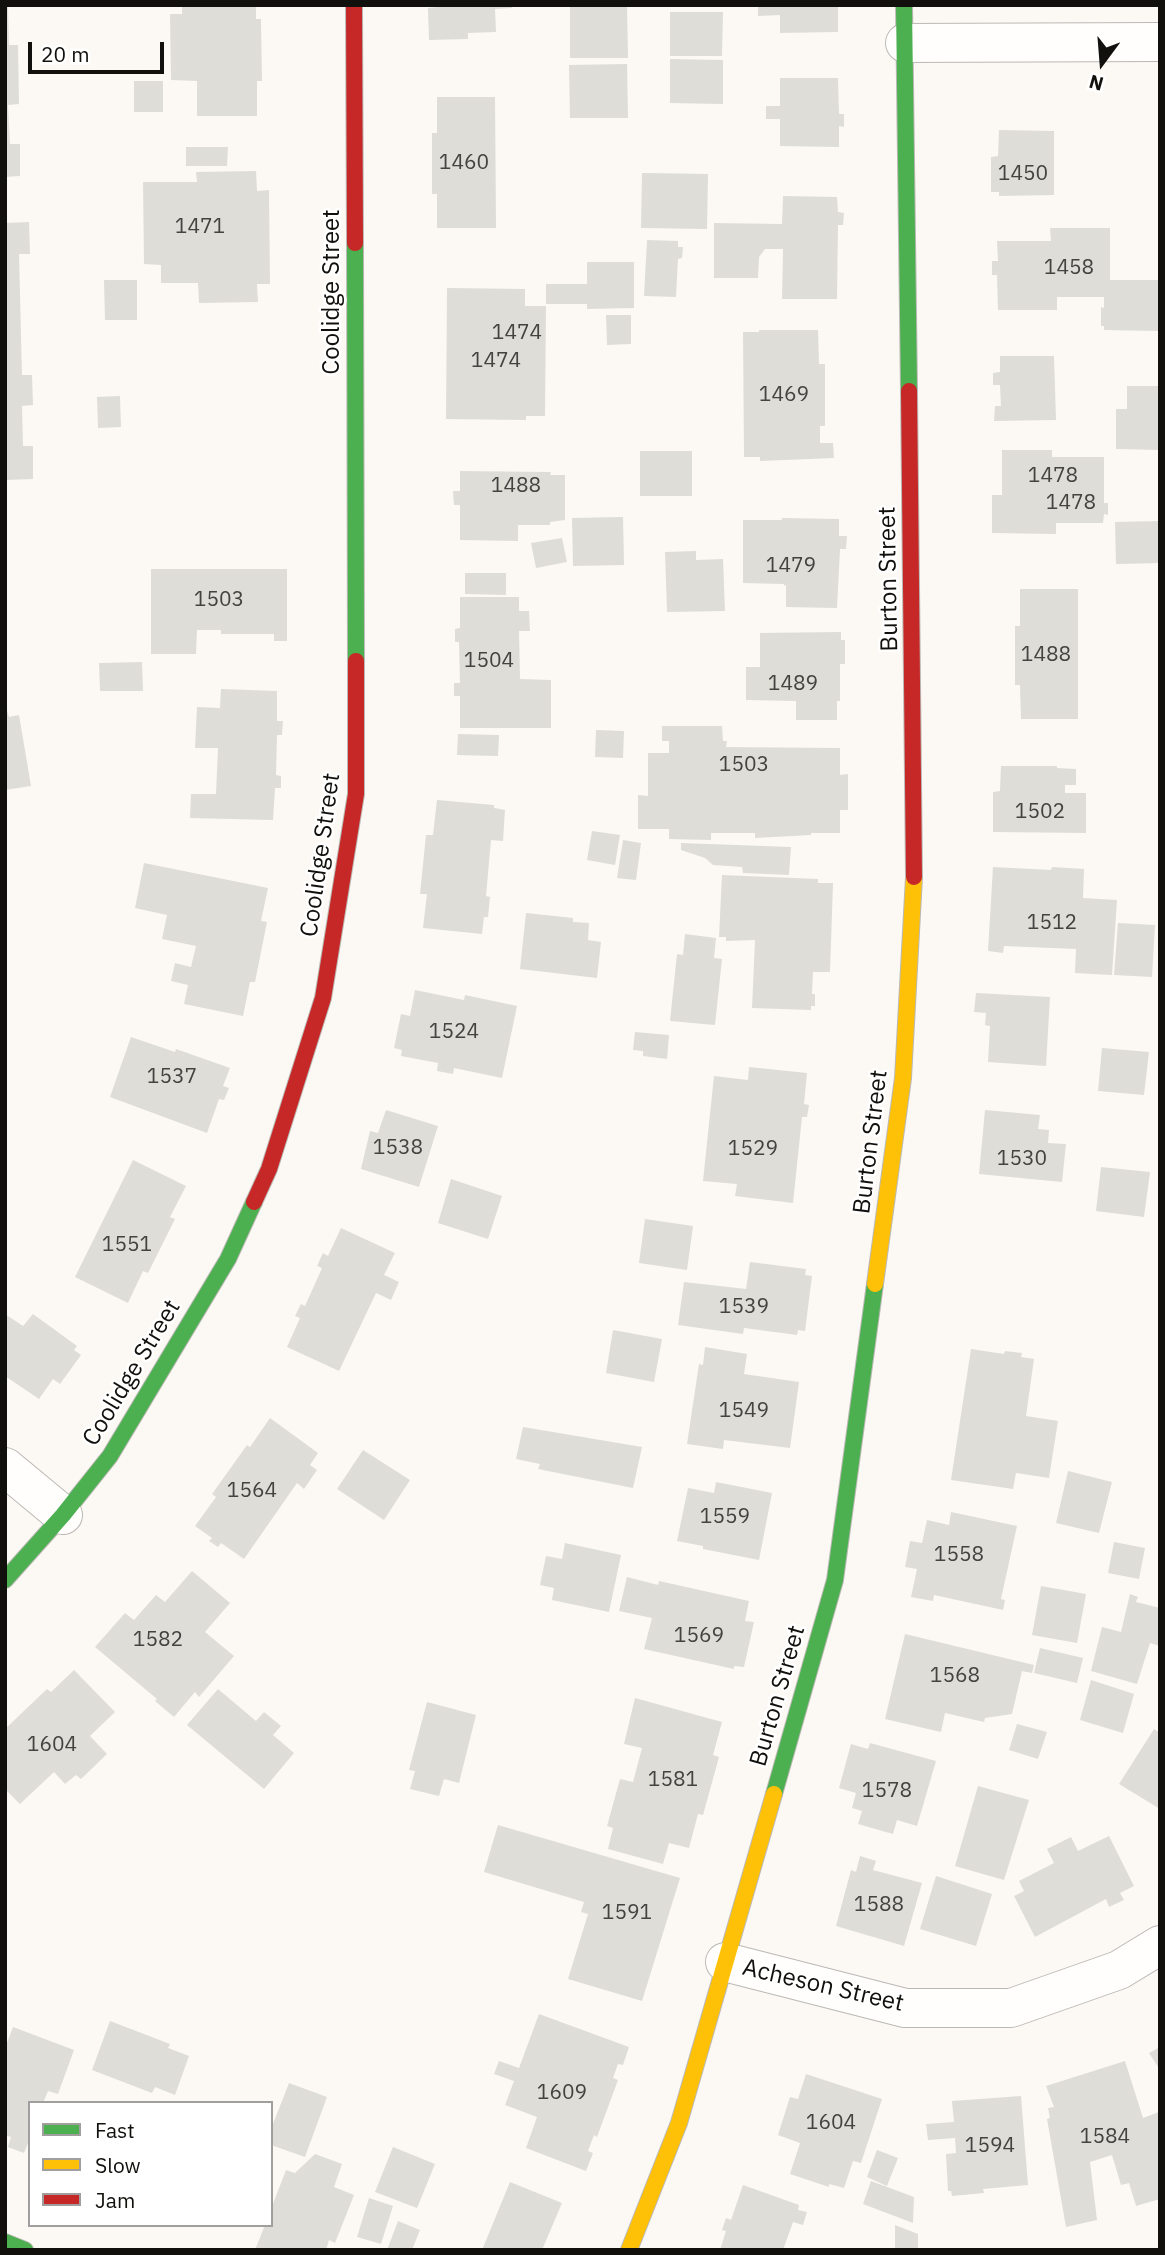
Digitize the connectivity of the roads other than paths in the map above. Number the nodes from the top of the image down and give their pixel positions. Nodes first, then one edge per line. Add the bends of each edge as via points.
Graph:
1 (354, 5) edge
2 (904, 5) edge
3 (1160, 42) edge
4 (905, 43) junction
5 (5, 1467) edge
6 (63, 1515) junction
7 (5, 1580) edge
8 (1160, 1945) edge
9 (725, 1962) junction
10 (5, 2242) edge
11 (26, 2250) edge
12 (629, 2250) edge

1 - 6 street, Coolidge Street via 356,794 323,998 268,1169 228,1259 110,1456
2 - 4 street, Burton Street
3 - 4 street
4 - 9 street, Burton Street via 915,859 903,1078 835,1580
5 - 6 street
6 - 7 street, Coolidge Street
8 - 9 street, Acheson Street via 1119,1970 1011,2008 905,2008
9 - 12 street, Burton Street via 679,2123
10 - 11 street

